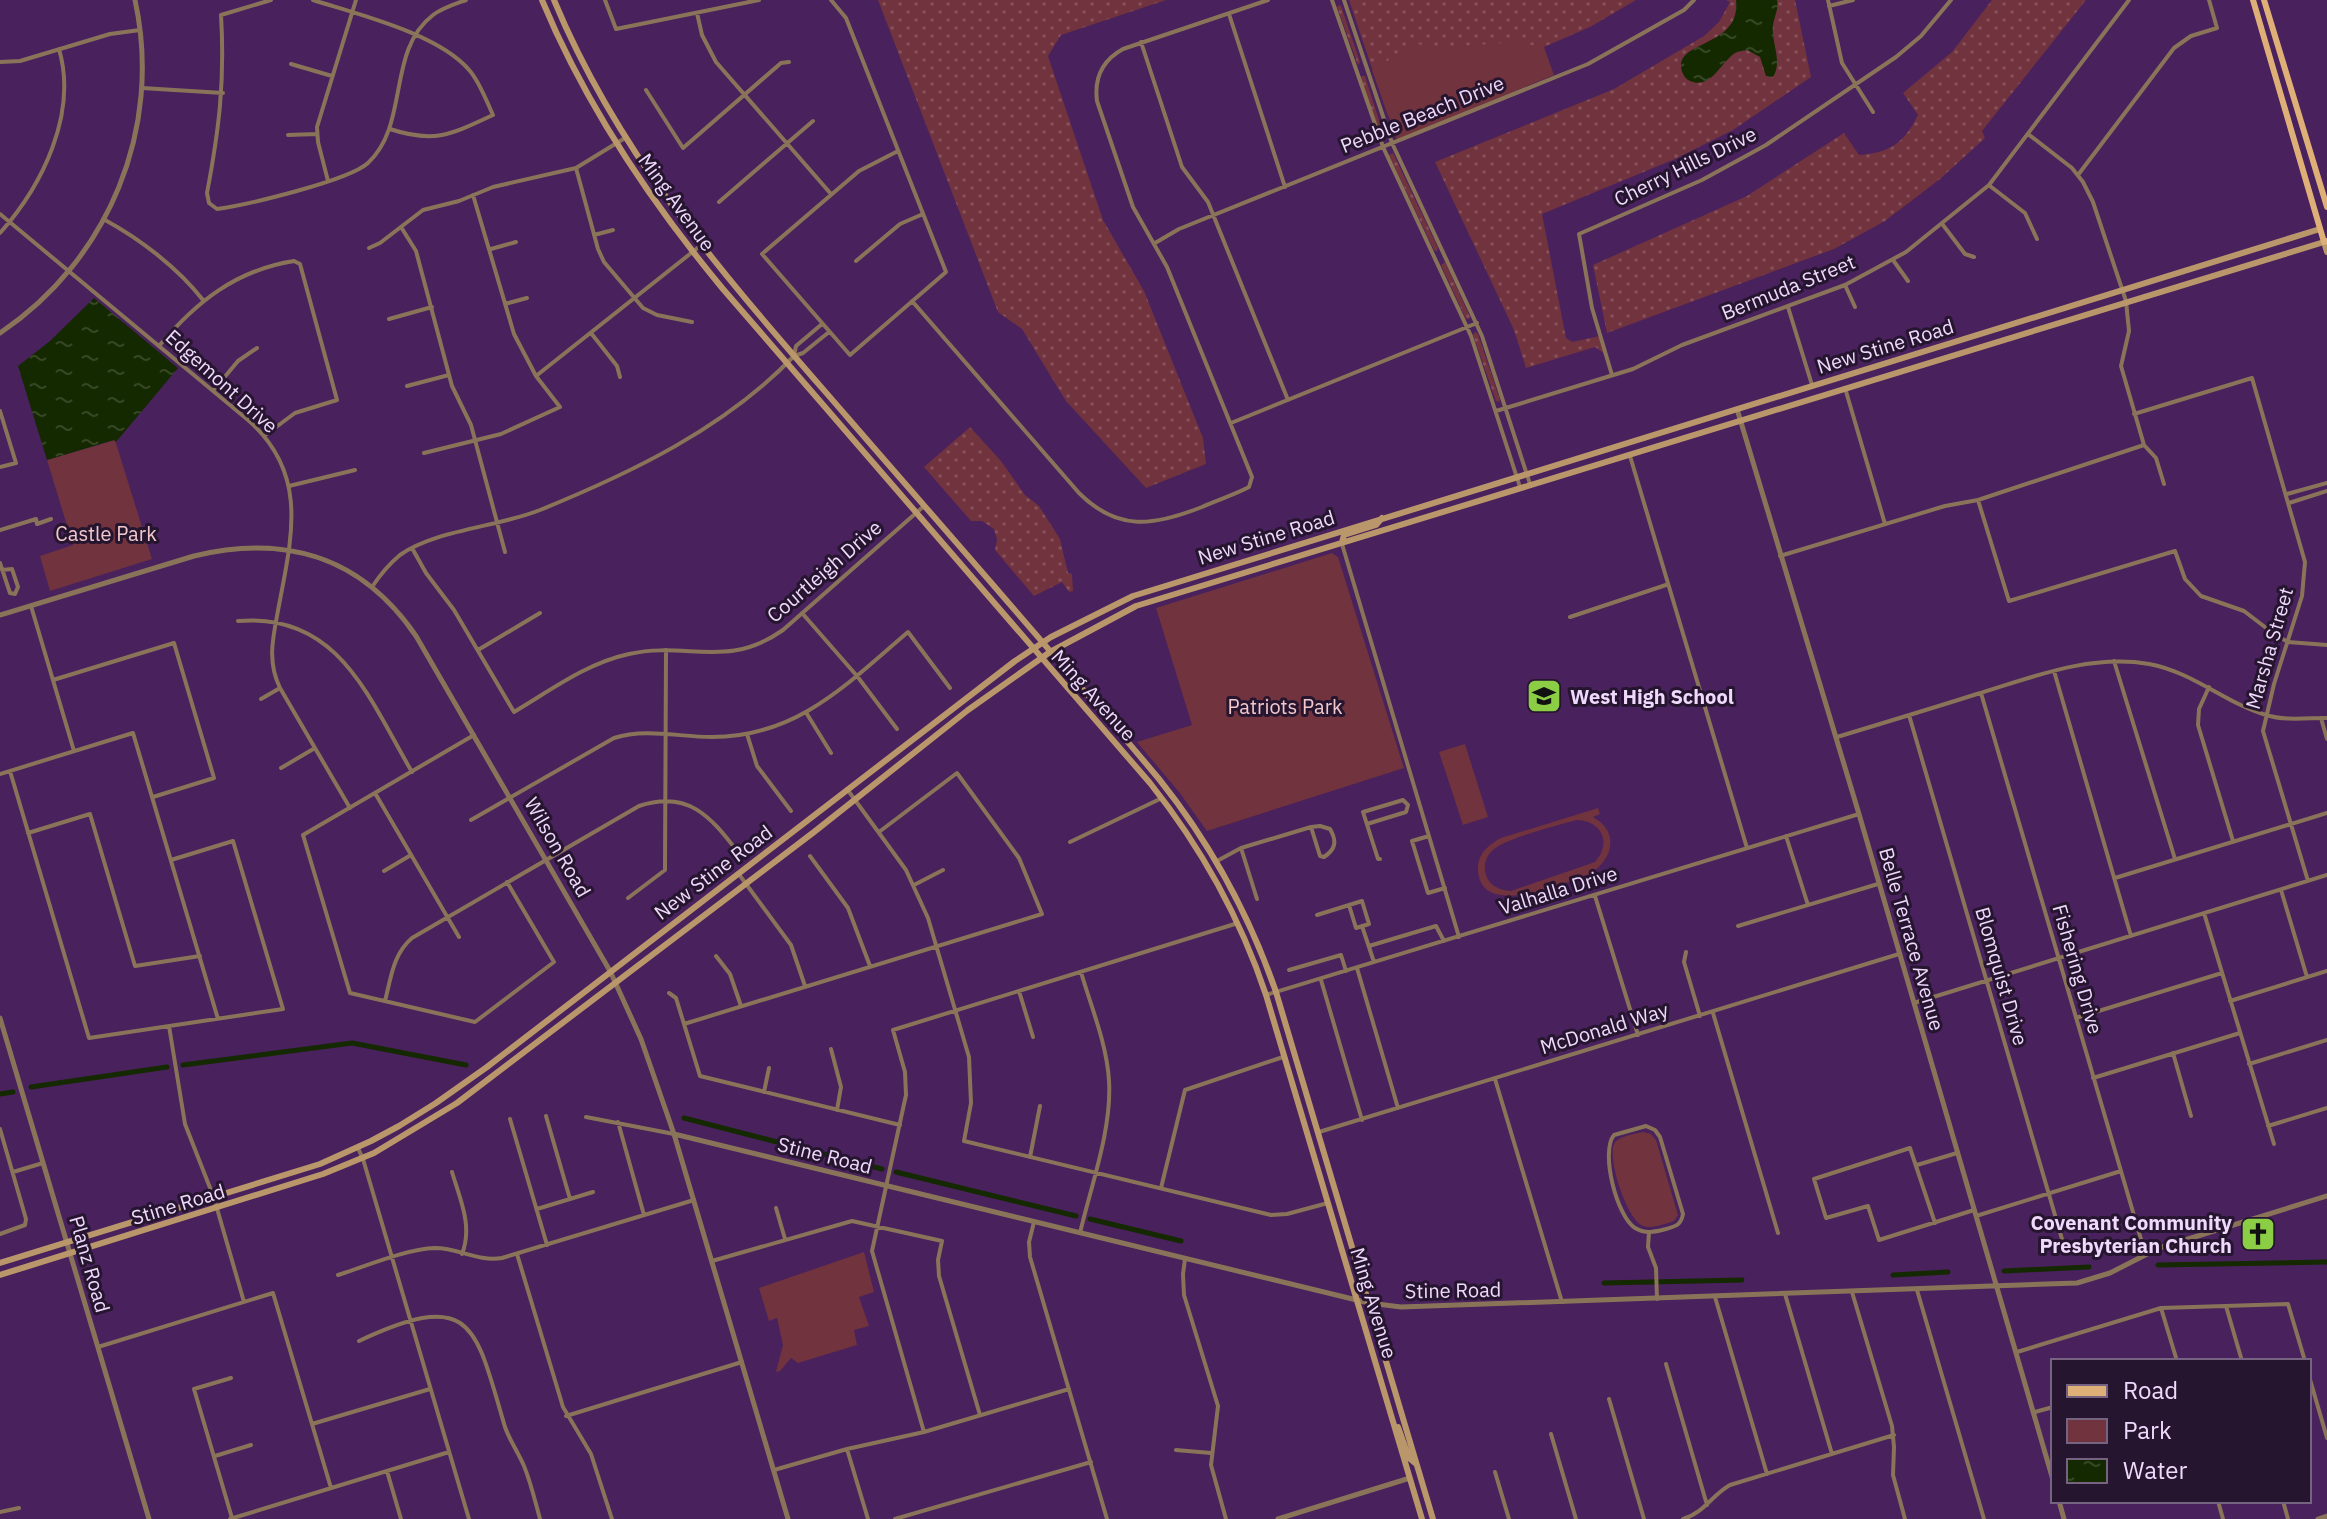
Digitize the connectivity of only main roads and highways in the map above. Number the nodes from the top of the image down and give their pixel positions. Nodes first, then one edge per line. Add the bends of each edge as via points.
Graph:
1 (542, 0) edge
2 (554, 0) edge
3 (2253, 0) edge
4 (2264, 0) edge
5 (2327, 207) edge
6 (2324, 228) edge
7 (2326, 241) edge
8 (2327, 252) edge
9 (2229, 257) junction
10 (2233, 269) junction
11 (1382, 518) junction
12 (1331, 534) junction
13 (1342, 542) junction
14 (1306, 553) junction
15 (1041, 643) junction
16 (1033, 649) junction
17 (1050, 652) junction
18 (1040, 658) junction
19 (1162, 798) junction
20 (1202, 836) junction
21 (1223, 893) junction
22 (1246, 916) junction
23 (1238, 923) junction
24 (1261, 950) junction
25 (1295, 1090) junction
26 (1319, 1132) junction
27 (1309, 1136) junction
28 (358, 1148) joint
29 (363, 1159) joint
30 (1330, 1171) junction
31 (0, 1263) edge
32 (0, 1275) edge
33 (1392, 1417) junction
34 (1415, 1463) junction
35 (1410, 1478) junction
36 (1422, 1519) edge
37 (1432, 1519) edge

1 - 16 main road, Ming Avenue via 617,144 693,253
2 - 15 main road, Ming Avenue via 625,138 700,246
3 - 6 main road
4 - 5 main road
6 - 7 main road
6 - 9 main road, New Stine Road
7 - 8 main road
7 - 10 main road, New Stine Road
9 - 10 main road
9 - 11 main road, New Stine Road
10 - 13 main road, New Stine Road
11 - 12 main road, New Stine Road
11 - 13 main road via 1344,535
12 - 14 main road
12 - 15 main road, New Stine Road via 1146,590
13 - 14 main road, New Stine Road
14 - 17 main road, New Stine Road via 1149,600
15 - 16 main road, New Stine Road
15 - 17 main road, Ming Avenue
16 - 18 main road, Ming Avenue
16 - 28 main road, New Stine Road via 454,1091
17 - 18 main road, New Stine Road
17 - 20 main road, Ming Avenue
18 - 19 main road, Ming Avenue
18 - 29 main road, New Stine Road via 457,1103
19 - 20 main road via 1170,800
19 - 21 main road, Ming Avenue
20 - 22 main road, Ming Avenue
21 - 22 main road
21 - 23 main road, Ming Avenue
22 - 24 main road, Ming Avenue
23 - 24 main road
23 - 25 main road, Ming Avenue
24 - 26 main road, Ming Avenue
25 - 26 main road
25 - 27 main road, Ming Avenue
26 - 30 main road, Ming Avenue
27 - 30 main road
27 - 33 main road, Ming Avenue
28 - 31 main road, Stine Road via 294,1173
29 - 32 main road, Stine Road
30 - 34 main road, Ming Avenue
33 - 34 main road
33 - 35 main road, Ming Avenue
34 - 37 main road, Ming Avenue
35 - 36 main road, Ming Avenue
35 - 37 main road

